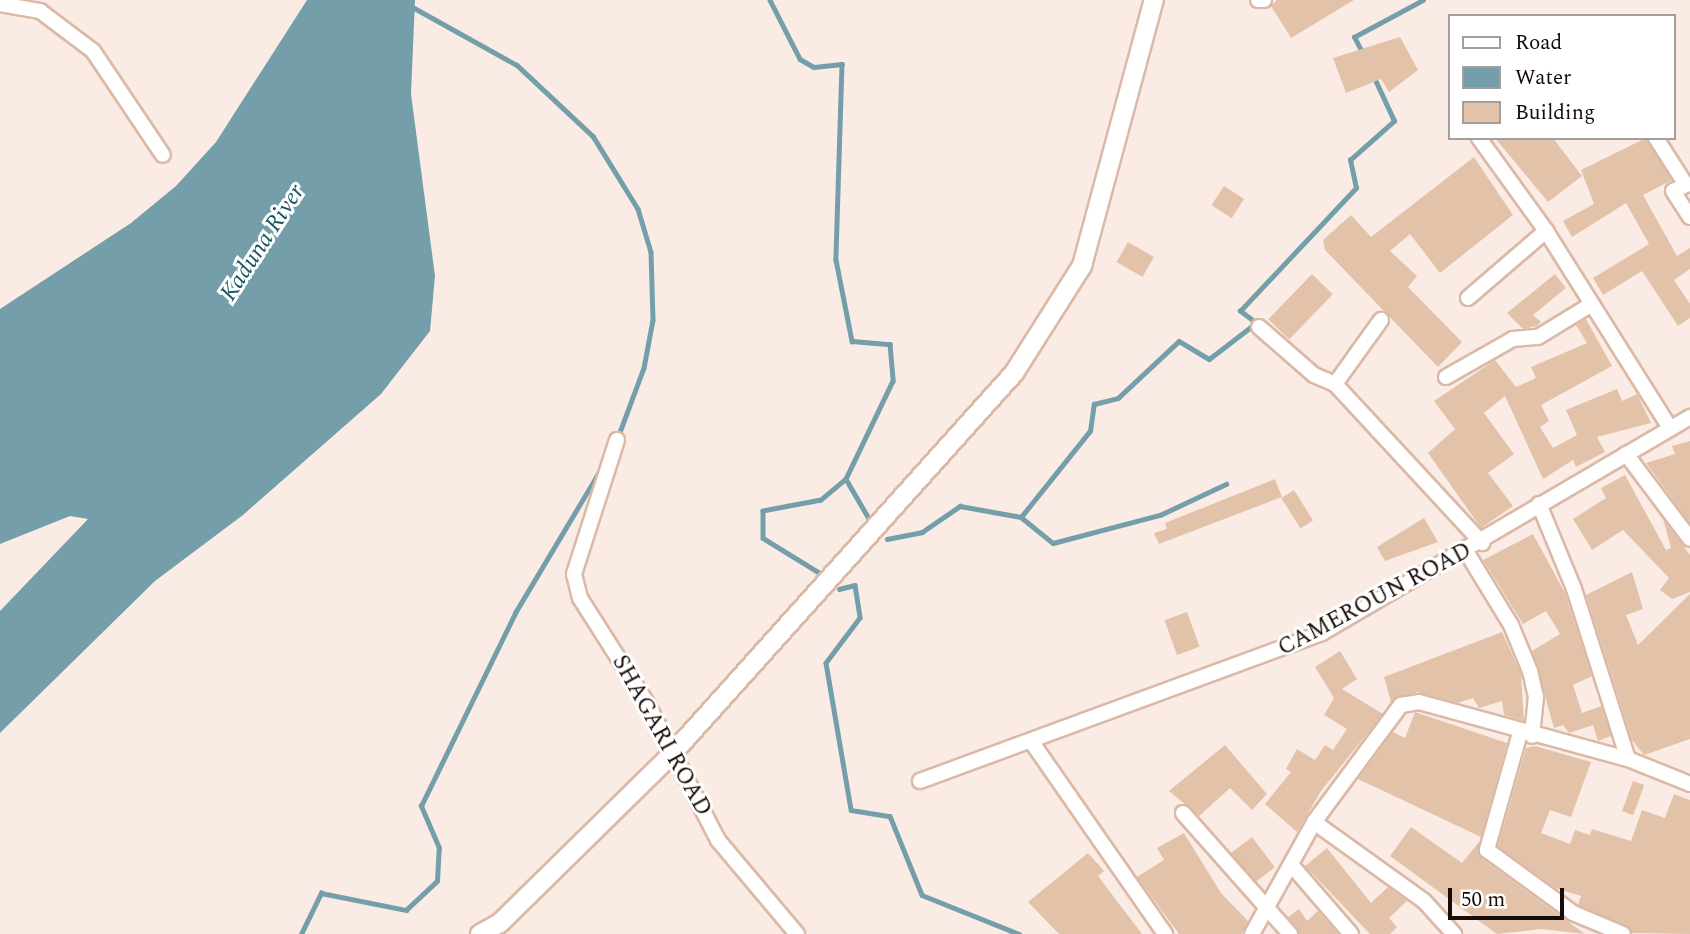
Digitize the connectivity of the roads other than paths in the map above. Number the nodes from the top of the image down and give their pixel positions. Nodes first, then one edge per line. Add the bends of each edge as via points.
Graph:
1 (1154, 0) edge
2 (1258, 0) edge
3 (1264, 0) edge
4 (3, 3) edge
5 (1480, 140) edge
6 (1657, 140) edge
7 (163, 155) dead end
8 (1690, 217) edge
9 (1546, 231) junction
10 (1468, 298) dead end
11 (1592, 303) junction
12 (1381, 320) dead end
13 (1259, 327) dead end
14 (1446, 377) dead end
15 (1335, 384) junction
16 (1690, 417) edge
17 (1670, 428) junction
18 (617, 440) dead end
19 (1626, 454) junction
20 (1539, 505) junction
21 (1690, 539) edge
22 (1482, 543) junction
23 (1466, 553) junction
24 (1526, 735) junction
25 (1031, 741) junction
26 (671, 754) junction
27 (1628, 759) junction
28 (920, 780) dead end
29 (1690, 784) edge
30 (1183, 813) dead end
31 (1314, 822) junction
32 (1294, 868) junction
33 (1267, 914) junction
34 (480, 934) edge
35 (797, 934) edge
36 (1165, 934) edge
37 (1252, 934) edge
38 (1259, 934) edge
39 (1290, 934) edge
40 (1351, 934) edge
41 (1454, 934) edge
42 (1623, 934) edge

1 - 26 street via 1082,266 1048,320 1014,373 931,470
2 - 3 street
4 - 7 street via 40,11 93,51
5 - 9 street
6 - 8 street via 1685,185 1673,191
9 - 10 street
9 - 11 street
11 - 14 street via 1538,337 1513,340
11 - 17 street
12 - 15 street
13 - 15 street via 1314,375
15 - 22 street
16 - 17 street, CAMEROUN ROAD
17 - 19 street, CAMEROUN ROAD
18 - 26 street, SHAGARI ROAD via 574,574 580,598 647,703
19 - 20 street, CAMEROUN ROAD
19 - 21 street
20 - 22 street, CAMEROUN ROAD
20 - 27 street via 1574,589
22 - 23 street, CAMEROUN ROAD
23 - 24 street via 1511,625 1530,671 1536,696
23 - 25 street, CAMEROUN ROAD via 1287,650
24 - 27 street
24 - 31 street via 1419,702 1401,705
24 - 42 street via 1487,850 1573,913
25 - 28 street, CAMEROUN ROAD
25 - 36 street
26 - 34 street via 499,923
26 - 35 street, SHAGARI ROAD via 718,840
27 - 29 street
30 - 33 street
31 - 32 street
31 - 41 street via 1424,901
32 - 33 street
32 - 40 street
33 - 37 street
33 - 38 street
33 - 39 street

